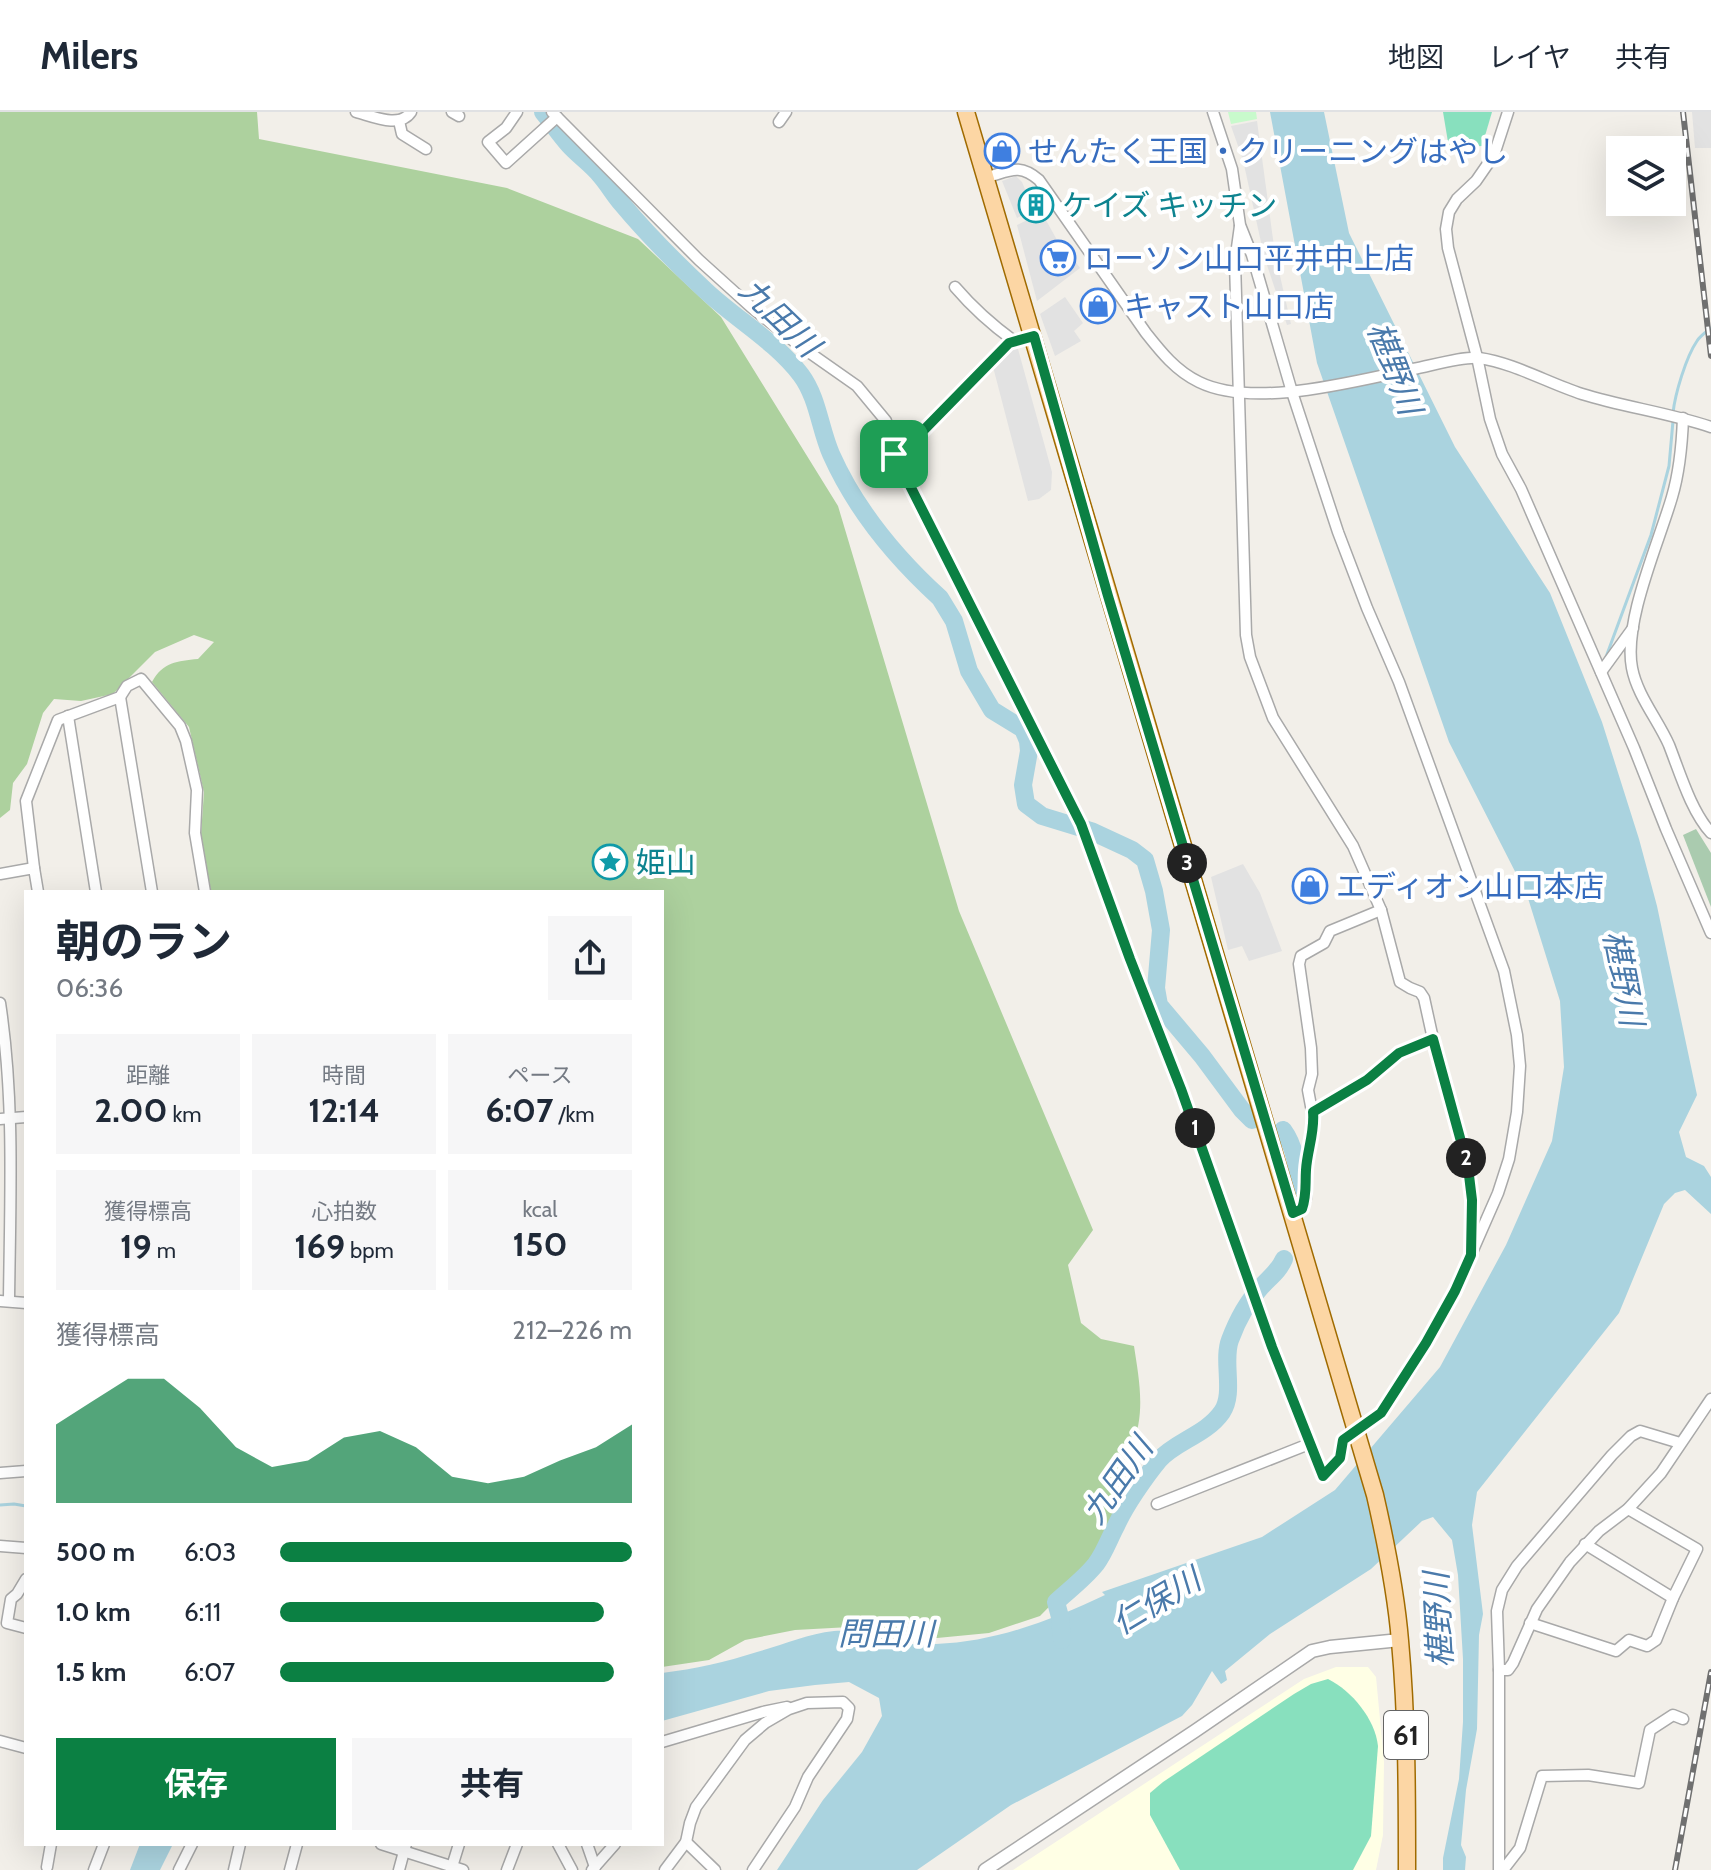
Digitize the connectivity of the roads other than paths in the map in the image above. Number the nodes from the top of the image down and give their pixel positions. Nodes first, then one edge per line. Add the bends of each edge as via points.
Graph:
1 (356, 112) edge
2 (411, 112) edge
3 (517, 112) edge
4 (966, 112) edge
5 (1213, 112) edge
6 (1508, 112) edge
7 (554, 118) edge
8 (399, 121) junction
9 (426, 149) dead end
10 (987, 177) junction
11 (1240, 225) junction
12 (955, 287) dead end
13 (1034, 336) junction
14 (1014, 341) junction
15 (1473, 358) junction
16 (1237, 392) junction
17 (1292, 392) junction
18 (1683, 418) junction
19 (1711, 427) edge
20 (894, 454) junction
21 (1633, 628) junction
22 (1601, 672) junction
23 (120, 697) junction
24 (68, 716) junction
25 (1711, 833) edge
26 (34, 868) junction
27 (0, 874) edge
28 (38, 890) edge
29 (96, 890) edge
30 (152, 890) edge
31 (205, 890) edge
32 (1381, 910) junction
33 (1711, 933) edge
34 (0, 1003) edge
35 (1433, 1039) junction
36 (1313, 1112) junction
37 (5, 1119) edge
38 (1293, 1213) junction
39 (1471, 1255) junction
40 (5, 1301) edge
41 (1711, 1399) edge
42 (1357, 1435) junction
43 (1680, 1443) junction
44 (1309, 1444) junction
45 (24, 1471) edge
46 (0, 1473) edge
47 (1157, 1504) dead end
48 (1628, 1509) junction
49 (1585, 1544) junction
50 (0, 1546) edge
51 (24, 1548) edge
52 (24, 1582) edge
53 (1673, 1598) junction
54 (1530, 1623) junction
55 (24, 1627) edge
56 (1400, 1640) junction
57 (1499, 1670) junction
58 (789, 1709) junction
59 (1683, 1719) dead end
60 (0, 1741) edge
61 (664, 1741) edge
62 (24, 1747) edge
63 (686, 1842) junction
64 (51, 1846) edge
65 (103, 1846) edge
66 (191, 1846) edge
67 (240, 1846) edge
68 (296, 1846) edge
69 (458, 1846) edge
70 (516, 1846) edge
71 (559, 1846) edge
72 (588, 1846) edge
73 (613, 1846) edge
74 (405, 1848) edge
75 (47, 1867) dead end
76 (451, 1868) edge
77 (594, 1868) edge
78 (94, 1870) edge
79 (179, 1870) edge
80 (234, 1870) edge
81 (290, 1870) edge
82 (399, 1870) edge
83 (463, 1870) edge
84 (507, 1870) edge
85 (572, 1870) edge
86 (665, 1870) edge
87 (715, 1870) edge
88 (753, 1870) edge
89 (985, 1870) edge
90 (1407, 1870) edge
91 (1501, 1870) edge

1 - 8 street
2 - 8 street
3 - 7 street via 488,142 506,163
4 - 10 main road, 61
5 - 11 street via 1232,169
6 - 15 street via 1494,155 1457,199 1446,229
7 - 20 street via 751,307 857,386 886,421
8 - 9 street via 402,134
10 - 13 main road, 61
10 - 16 street via 1017,169 1039,180 1163,354 1197,381
11 - 16 street via 1235,262
11 - 17 street
12 - 14 street
13 - 14 street
13 - 38 main road, 61
14 - 20 street
15 - 17 street
15 - 18 street via 1580,393
15 - 22 street via 1495,437
16 - 17 street
16 - 32 street via 1250,657 1273,718 1353,846
17 - 39 street via 1338,532 1399,682 1504,971 1520,1066 1517,1112 1509,1159
18 - 19 street
18 - 21 street via 1680,468
20 - 44 street via 1081,824
21 - 22 street
21 - 25 street via 1632,670
22 - 33 street
23 - 24 street
23 - 30 street
23 - 31 street via 141,679 180,726 197,790 195,833
24 - 26 street via 53,728 26,801
24 - 29 street
26 - 27 street
26 - 28 street
32 - 35 street via 1400,982 1424,998
32 - 36 street via 1330,931 1324,943 1301,956
34 - 37 street via 6,1042
35 - 36 street via 1399,1053 1367,1080
35 - 39 street via 1468,1167
36 - 38 street via 1306,1198 1302,1209
37 - 40 street
38 - 42 main road, 61
39 - 42 street via 1394,1394
41 - 43 street
42 - 44 street via 1343,1440 1340,1458 1323,1476
42 - 56 main road, 61 via 1375,1495
43 - 48 street
43 - 57 street via 1640,1431 1631,1436 1517,1566 1497,1611
44 - 47 street
45 - 46 street
48 - 49 street
48 - 53 street via 1697,1549
49 - 53 street
49 - 54 street
50 - 51 street
52 - 55 street via 11,1599 7,1623
53 - 54 street via 1656,1640 1647,1646 1629,1640 1616,1651
54 - 57 street via 1513,1663 1508,1670
56 - 89 street via 1312,1651
56 - 90 main road, 61
57 - 91 street
58 - 61 street
58 - 63 street via 745,1740 696,1807
58 - 88 street via 843,1702 849,1708 795,1807
59 - 91 street via 1673,1715 1650,1730 1639,1783 1588,1775 1542,1776 1520,1848
60 - 62 street
63 - 86 street
63 - 87 street
64 - 75 street
65 - 78 street
66 - 79 street
67 - 80 street
68 - 81 street
69 - 76 street
70 - 84 street
71 - 85 street
72 - 77 street
73 - 77 street
74 - 76 street
74 - 82 street
76 - 83 street

